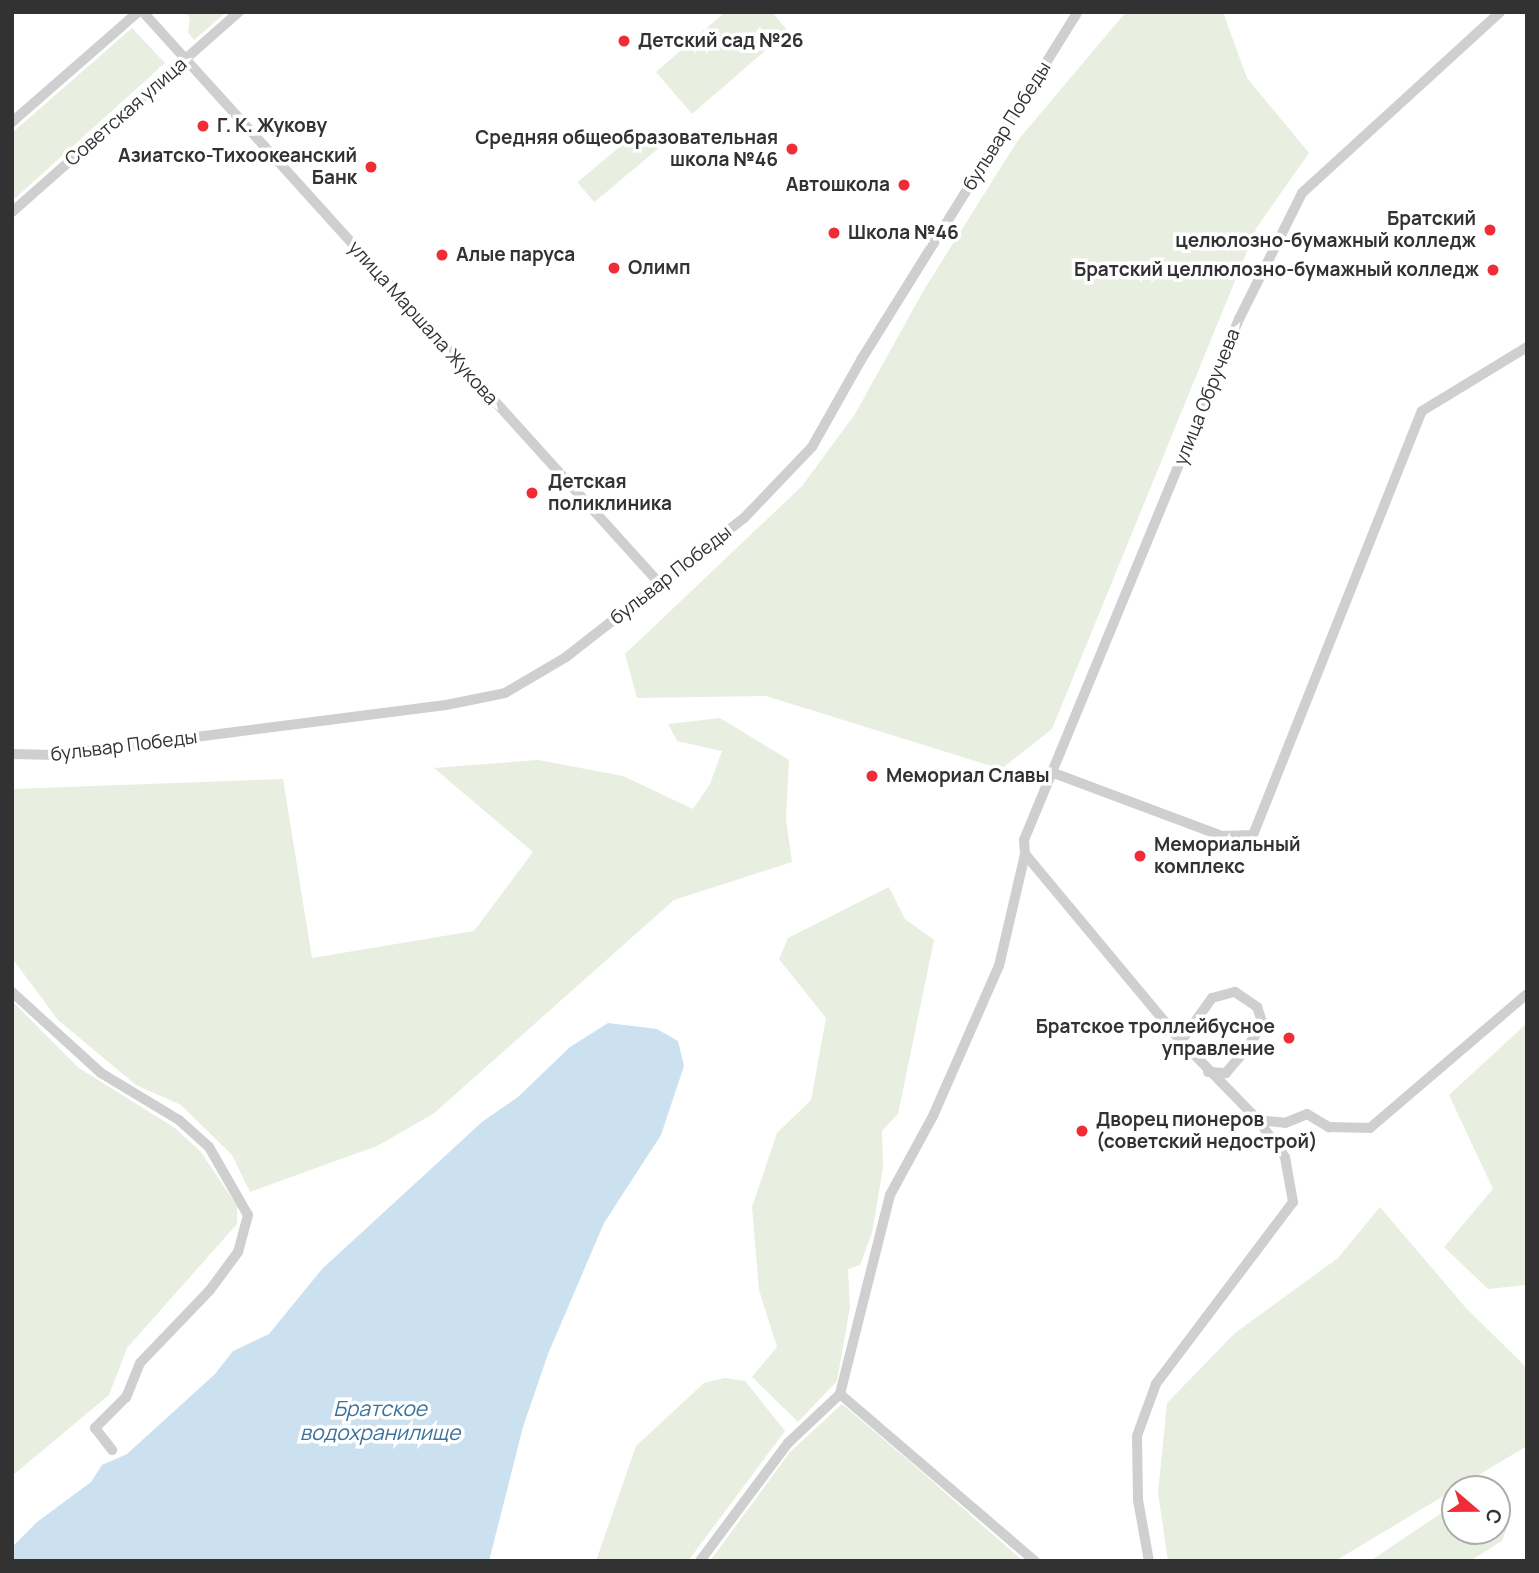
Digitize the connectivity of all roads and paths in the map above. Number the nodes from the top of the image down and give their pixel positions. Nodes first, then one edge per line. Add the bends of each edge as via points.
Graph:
1 (141, 12) edge
2 (239, 12) edge
3 (1077, 12) edge
4 (1500, 12) edge
5 (187, 58) junction
6 (12, 122) edge
7 (12, 212) edge
8 (1527, 347) edge
9 (662, 585) junction
10 (12, 754) edge
11 (1051, 772) junction
12 (1025, 854) junction
13 (12, 992) edge
14 (1527, 993) edge
15 (1181, 1041) junction
16 (1208, 1072) junction
17 (1258, 1120) junction
18 (840, 1394) junction
19 (112, 1450) dead end
20 (700, 1561) edge
21 (1035, 1561) edge
22 (1149, 1561) edge

1 - 5 street, улица Маршала Жукова
1 - 6 street
2 - 5 street, Советская улица
3 - 9 street, бульвар Победы via 812,447 745,517
4 - 11 street, улица Обручева via 1303,193 1239,319
5 - 7 street, Советская улица
5 - 9 street, улица Маршала Жукова
8 - 11 street via 1422,411 1253,835 1222,836
9 - 10 street, бульвар Победы via 566,657 505,692 446,705 78,752
11 - 12 street, улица Обручева via 1024,840
12 - 15 street
12 - 18 street, улица Обручева via 999,966 933,1116 890,1195
13 - 19 street via 101,1073 178,1120 209,1147 248,1215 238,1252 211,1290 140,1363 126,1397 95,1428
14 - 17 street via 1370,1128 1329,1127 1307,1114 1285,1123
15 - 16 street
15 - 16 street via 1212,998 1235,992 1257,1007 1263,1024 1247,1048 1226,1073
16 - 17 street
17 - 22 street via 1285,1157 1293,1202 1156,1384 1137,1436 1138,1500
18 - 20 street via 788,1443
18 - 21 street

